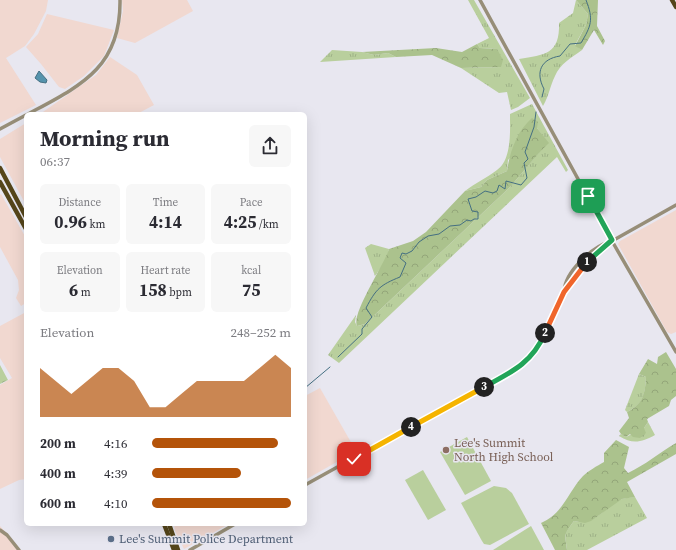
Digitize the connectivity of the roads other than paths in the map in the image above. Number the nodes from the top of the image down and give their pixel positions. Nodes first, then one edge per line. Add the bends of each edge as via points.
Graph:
1 (120, 0) edge
2 (480, 0) edge
3 (672, 0) edge
4 (676, 7) edge
5 (31, 112) edge
6 (24, 116) edge
7 (0, 130) edge
8 (0, 168) edge
9 (0, 182) edge
10 (676, 205) edge
11 (24, 213) edge
12 (24, 225) edge
13 (612, 240) junction
14 (676, 352) edge
15 (307, 484) edge
16 (165, 526) edge
17 (170, 526) edge
18 (232, 526) edge
19 (0, 530) edge
20 (19, 550) edge
21 (174, 550) edge
22 (178, 550) edge
23 (190, 550) edge

1 - 5 street via 120,20 114,40 100,65 84,82
2 - 13 street
3 - 4 main road
6 - 7 street
8 - 11 main road
9 - 12 main road
10 - 13 street
13 - 14 street
13 - 15 street via 584,266 564,292 540,344 523,364
16 - 21 main road
17 - 22 main road
18 - 23 street
19 - 20 street

